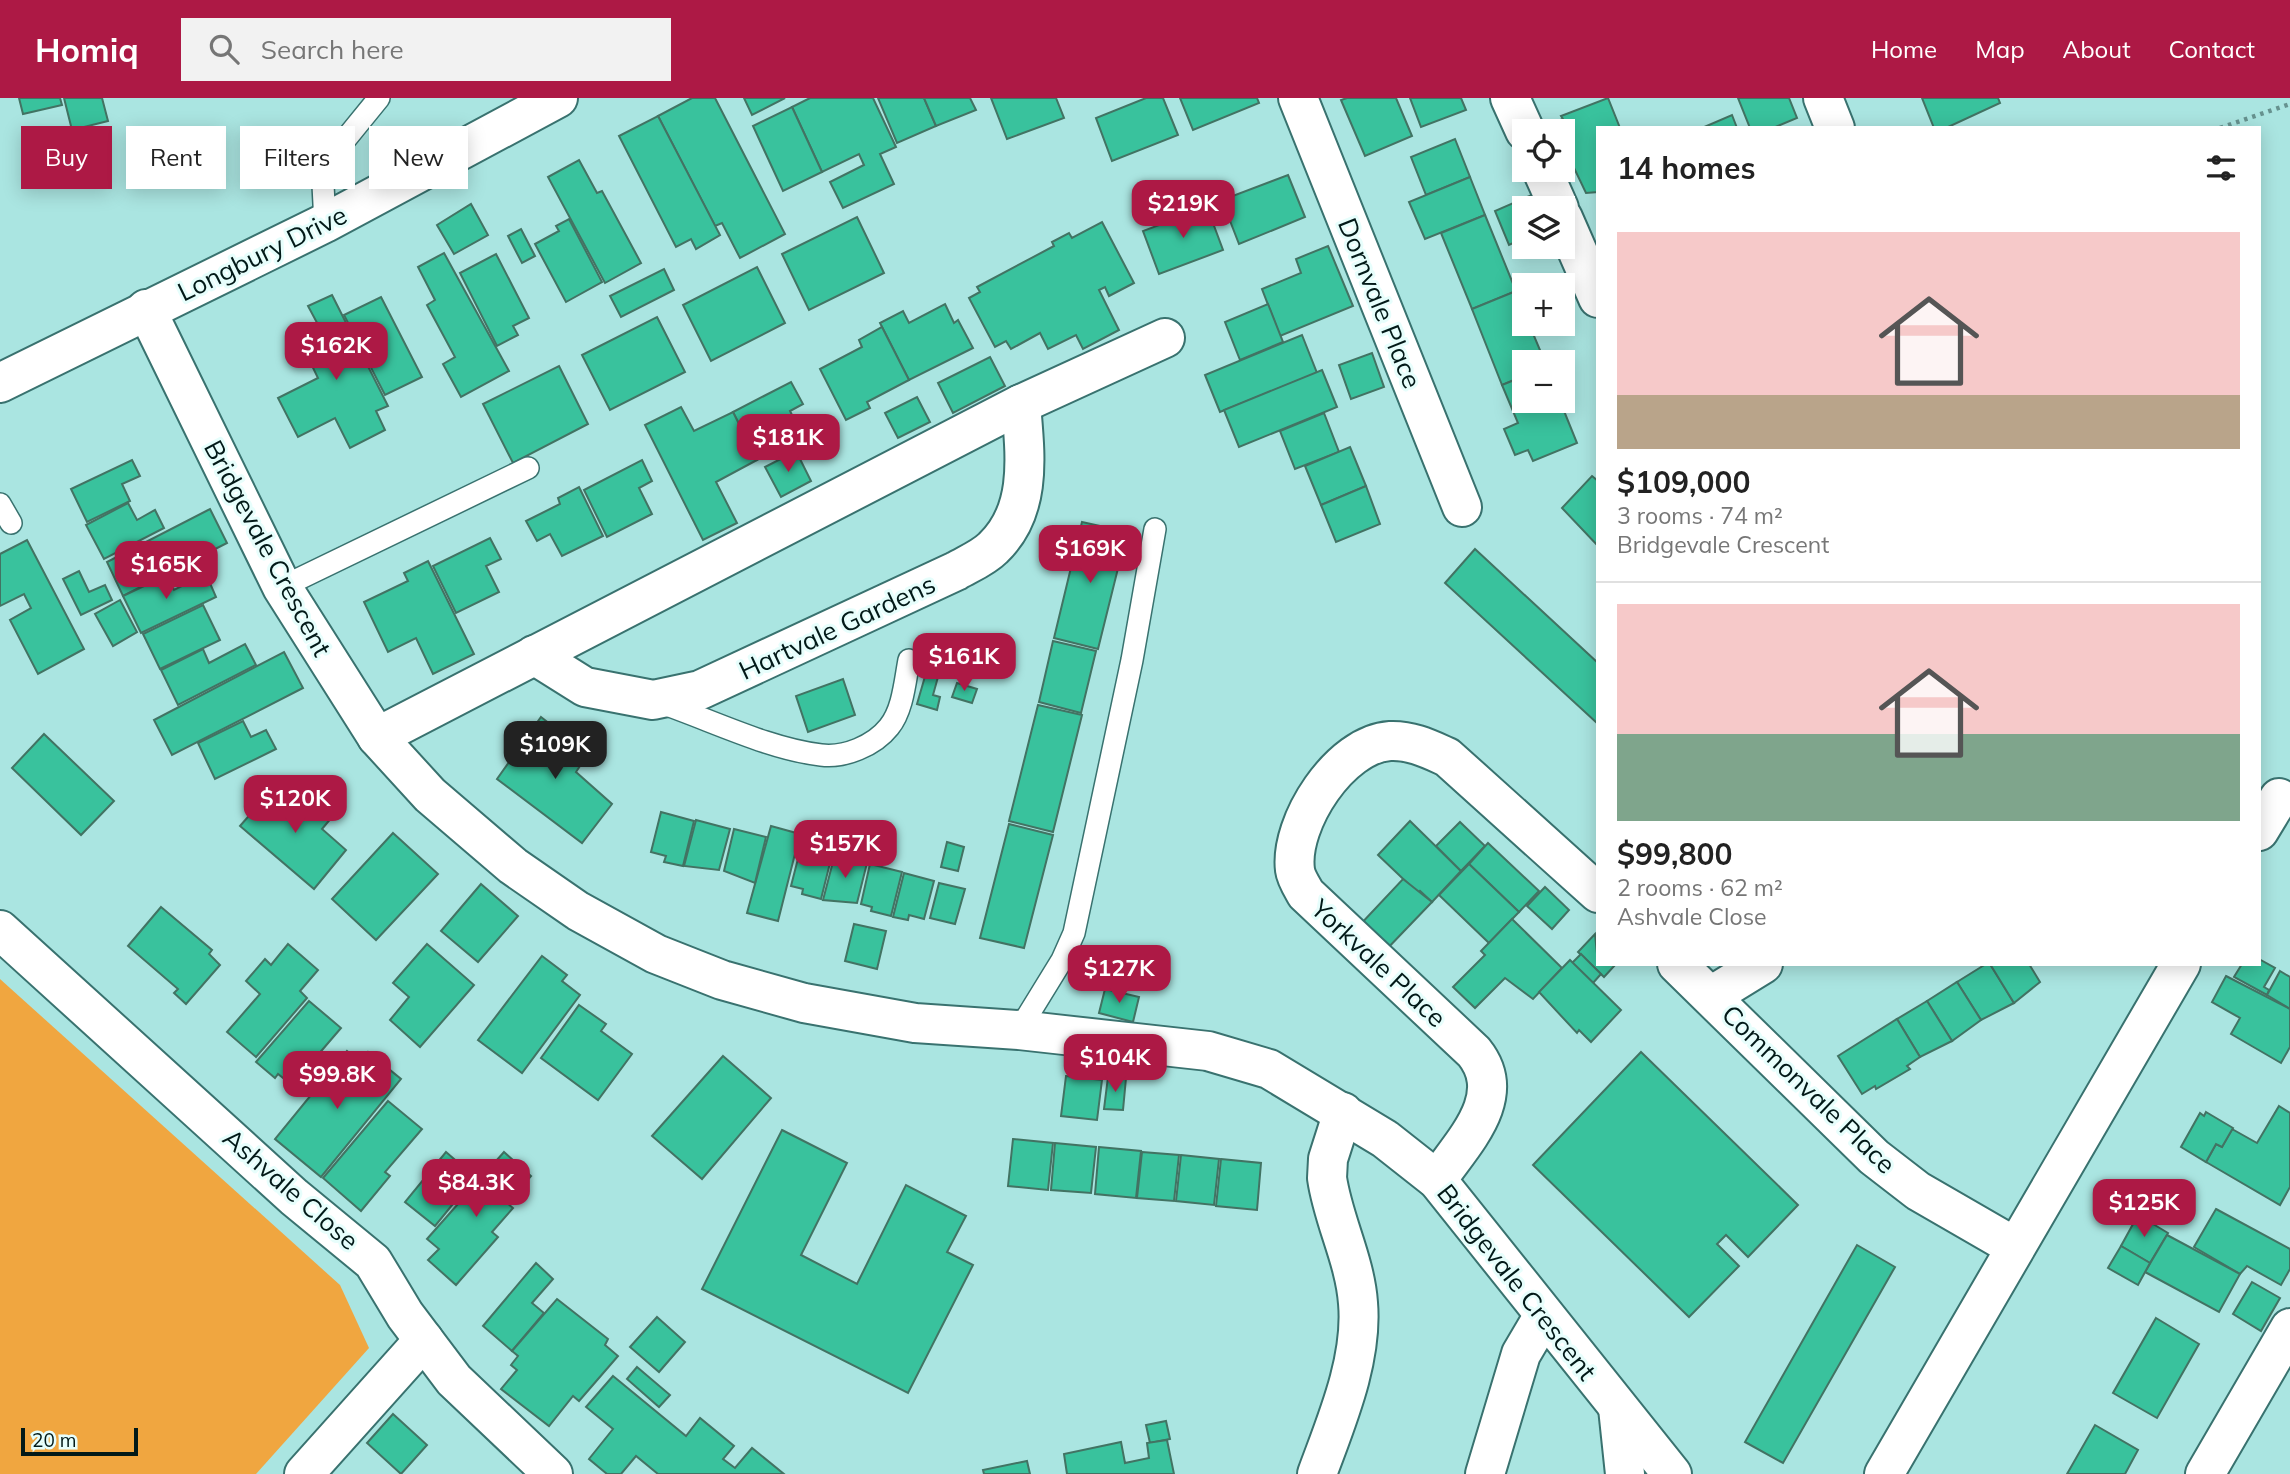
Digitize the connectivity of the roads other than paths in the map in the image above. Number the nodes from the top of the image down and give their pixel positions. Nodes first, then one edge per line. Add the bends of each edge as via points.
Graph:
1 (379, 98) edge
2 (558, 98) edge
3 (1298, 98) edge
4 (1510, 98) edge
5 (1823, 98) edge
6 (1520, 119) edge
7 (1834, 126) edge
8 (326, 223) junction
9 (1575, 245) edge
10 (1596, 293) edge
11 (146, 309) junction
12 (1165, 338) dead end
13 (0, 383) edge
14 (1021, 404) junction
15 (528, 468) dead end
16 (0, 504) edge
17 (1462, 507) dead end
18 (11, 523) dead end
19 (1155, 529) dead end
20 (282, 587) junction
21 (534, 655) junction
22 (909, 660) dead end
23 (653, 700) junction
24 (377, 737) junction
25 (2279, 798) dead end
26 (2261, 828) edge
27 (1596, 891) edge
28 (0, 930) edge
29 (1678, 966) edge
30 (1760, 966) edge
31 (2180, 966) edge
32 (1712, 996) junction
33 (1019, 1030) junction
34 (1343, 1112) junction
35 (1437, 1180) junction
36 (2015, 1247) junction
37 (1544, 1315) junction
38 (2290, 1328) edge
39 (424, 1340) junction
40 (1618, 1408) junction
41 (304, 1474) edge
42 (553, 1474) edge
43 (1317, 1474) edge
44 (1485, 1474) edge
45 (1625, 1474) edge
46 (1672, 1474) edge
47 (1884, 1474) edge
48 (2205, 1474) edge

1 - 8 lane via 344,141 323,185
2 - 8 street, Longbury Drive
3 - 17 street, Dornvale Place
4 - 6 street
5 - 7 street
8 - 11 street, Longbury Drive
9 - 10 street
11 - 13 street, Longbury Drive
11 - 20 street, Bridgevale Crescent
12 - 14 street
14 - 21 street
14 - 23 street, Hartvale Gardens via 1024,494 1012,523 993,549 956,571 700,690
15 - 20 lane
16 - 18 lane
19 - 33 lane via 1074,933
20 - 24 street, Bridgevale Crescent
21 - 23 street, Hartvale Gardens via 585,687
21 - 24 street
22 - 23 lane via 890,727 849,753 822,755 763,740
24 - 33 street, Bridgevale Crescent via 430,795 513,866 578,911 656,954 722,981 804,1003 915,1023
25 - 26 street
27 - 35 street, Yorkvale Place via 1447,757 1418,744 1388,741 1357,753 1334,773 1308,808 1294,871 1306,894 1486,1067 1484,1111
28 - 39 street, Ashvale Close via 373,1262
29 - 32 street, Commonvale Place
30 - 32 street, Commonvale Place
31 - 36 street
32 - 36 street, Commonvale Place via 1874,1157 1918,1191
33 - 34 street, Bridgevale Crescent via 1208,1051 1269,1069
34 - 35 street, Bridgevale Crescent
34 - 43 street via 1328,1159 1327,1178 1358,1303 1357,1326 1338,1418
35 - 37 street, Bridgevale Crescent
36 - 47 street
37 - 40 street, Bridgevale Crescent
37 - 44 street via 1521,1354
38 - 48 street
39 - 41 street
39 - 42 street, Ashvale Close via 454,1380
40 - 45 street
40 - 46 street, Bridgevale Crescent

